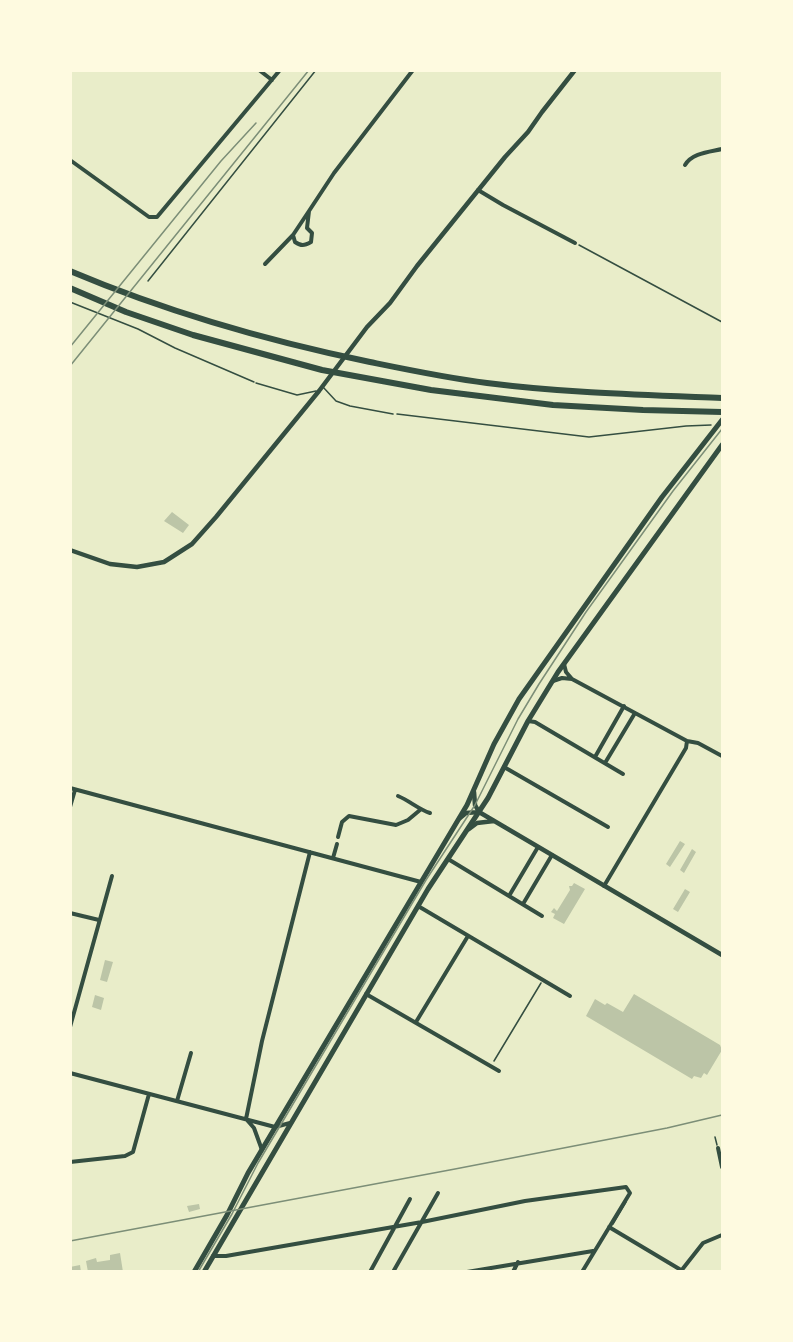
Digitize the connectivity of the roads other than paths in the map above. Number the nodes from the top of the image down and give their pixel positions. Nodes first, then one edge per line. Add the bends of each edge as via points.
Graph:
1 (259, 70) edge
2 (280, 70) edge
3 (413, 70) edge
4 (575, 70) edge
5 (272, 80) junction
6 (723, 149) edge
7 (70, 160) edge
8 (685, 165) dead end
9 (478, 190) junction
10 (309, 211) junction
11 (307, 228) junction
12 (297, 229) junction
13 (293, 235) junction
14 (575, 243) road end
15 (265, 264) dead end
16 (70, 271) edge
17 (70, 288) edge
18 (256, 383) road end
19 (322, 386) junction
20 (723, 398) edge
21 (723, 412) edge
22 (393, 414) road end
23 (723, 420) edge
24 (723, 445) edge
25 (70, 550) edge
26 (564, 663) junction
27 (572, 679) junction
28 (553, 681) junction
29 (624, 706) junction
30 (636, 713) junction
31 (528, 721) junction
32 (687, 741) junction
33 (723, 756) edge
34 (594, 757) junction
35 (605, 764) junction
36 (504, 767) junction
37 (623, 774) dead end
38 (73, 789) edge
39 (474, 789) junction
40 (398, 796) dead end
41 (70, 807) edge
42 (420, 810) junction
43 (479, 812) junction
44 (430, 813) dead end
45 (494, 820) junction
46 (457, 821) junction
47 (609, 827) dead end
48 (466, 832) junction
49 (338, 837) dead end
50 (337, 844) dead end
51 (538, 847) junction
52 (310, 852) junction
53 (552, 855) junction
54 (333, 858) junction
55 (448, 859) junction
56 (112, 876) dead end
57 (421, 882) junction
58 (604, 886) junction
59 (509, 896) junction
60 (523, 904) junction
61 (418, 906) junction
62 (70, 913) edge
63 (542, 916) dead end
64 (99, 920) junction
65 (468, 936) junction
66 (723, 955) edge
67 (366, 994) junction
68 (570, 996) dead end
69 (416, 1022) junction
70 (70, 1027) edge
71 (192, 1053) dead end
72 (499, 1071) dead end
73 (70, 1074) edge
74 (149, 1094) junction
75 (177, 1101) junction
76 (246, 1119) junction
77 (293, 1120) junction
78 (275, 1127) junction
79 (281, 1141) junction
80 (718, 1148) road end
81 (262, 1150) junction
82 (70, 1162) edge
83 (723, 1167) edge
84 (438, 1193) dead end
85 (410, 1199) dead end
86 (422, 1222) junction
87 (395, 1226) junction
88 (609, 1227) junction
89 (723, 1235) edge
90 (593, 1250) junction
91 (213, 1256) junction
92 (518, 1262) junction
93 (681, 1271) edge
94 (194, 1272) edge
95 (204, 1272) edge
96 (370, 1272) edge
97 (393, 1272) edge
98 (467, 1272) edge
99 (513, 1272) edge
100 (582, 1272) edge

1 - 5 street
2 - 5 street
3 - 10 street
4 - 9 street
5 - 7 street via 159,215 152,218
6 - 8 street via 698,155
9 - 14 street
9 - 19 street
10 - 11 street
10 - 12 street
11 - 12 street
11 - 13 street via 312,233 311,242 306,245 295,242
12 - 13 street
13 - 15 street
16 - 20 highway via 244,332 433,375 575,392
17 - 21 highway via 126,312 322,370 430,390 533,402
18 - 19 lane via 297,395
19 - 22 lane via 336,401
19 - 25 street via 199,537 179,554 158,564 130,567
23 - 39 main road via 662,497 519,699
24 - 26 main road
26 - 27 street
26 - 28 main road
27 - 28 street
27 - 29 street
28 - 31 main road
29 - 30 street
29 - 34 street
30 - 32 street
30 - 35 street
31 - 34 street
31 - 36 main road
32 - 33 street
32 - 58 street
34 - 35 street
35 - 37 street
36 - 43 main road
36 - 47 street
38 - 41 street
38 - 52 street
39 - 43 street
39 - 46 main road
40 - 42 street
42 - 44 street
42 - 49 street via 396,825 349,816 342,822
43 - 45 street
43 - 46 street via 466,813
43 - 48 main road
45 - 48 street via 477,823
45 - 51 street
46 - 57 main road
48 - 55 main road
50 - 54 street
51 - 53 street
51 - 59 street
52 - 54 street
52 - 76 street
53 - 58 street
53 - 60 street
54 - 57 street
55 - 59 street
55 - 61 main road
56 - 64 street
57 - 78 main road
58 - 66 street
59 - 60 street
60 - 63 street
61 - 65 street
61 - 67 main road
62 - 64 street
64 - 70 street
65 - 68 street
65 - 69 street
67 - 69 street
67 - 77 main road
69 - 72 street
71 - 75 street
73 - 74 street
74 - 75 street
74 - 82 street via 133,1152
75 - 76 street
76 - 78 street
76 - 81 street
77 - 78 street
77 - 79 main road
78 - 79 street
78 - 81 main road
79 - 91 main road
80 - 83 street
81 - 94 main road
84 - 86 street
85 - 87 street
86 - 87 street
86 - 88 street via 626,1186 630,1193
86 - 97 street
87 - 91 street
87 - 96 street
88 - 90 street
88 - 93 street
89 - 93 street via 703,1243
90 - 92 street
90 - 100 street
91 - 95 main road
92 - 98 street
92 - 99 street

